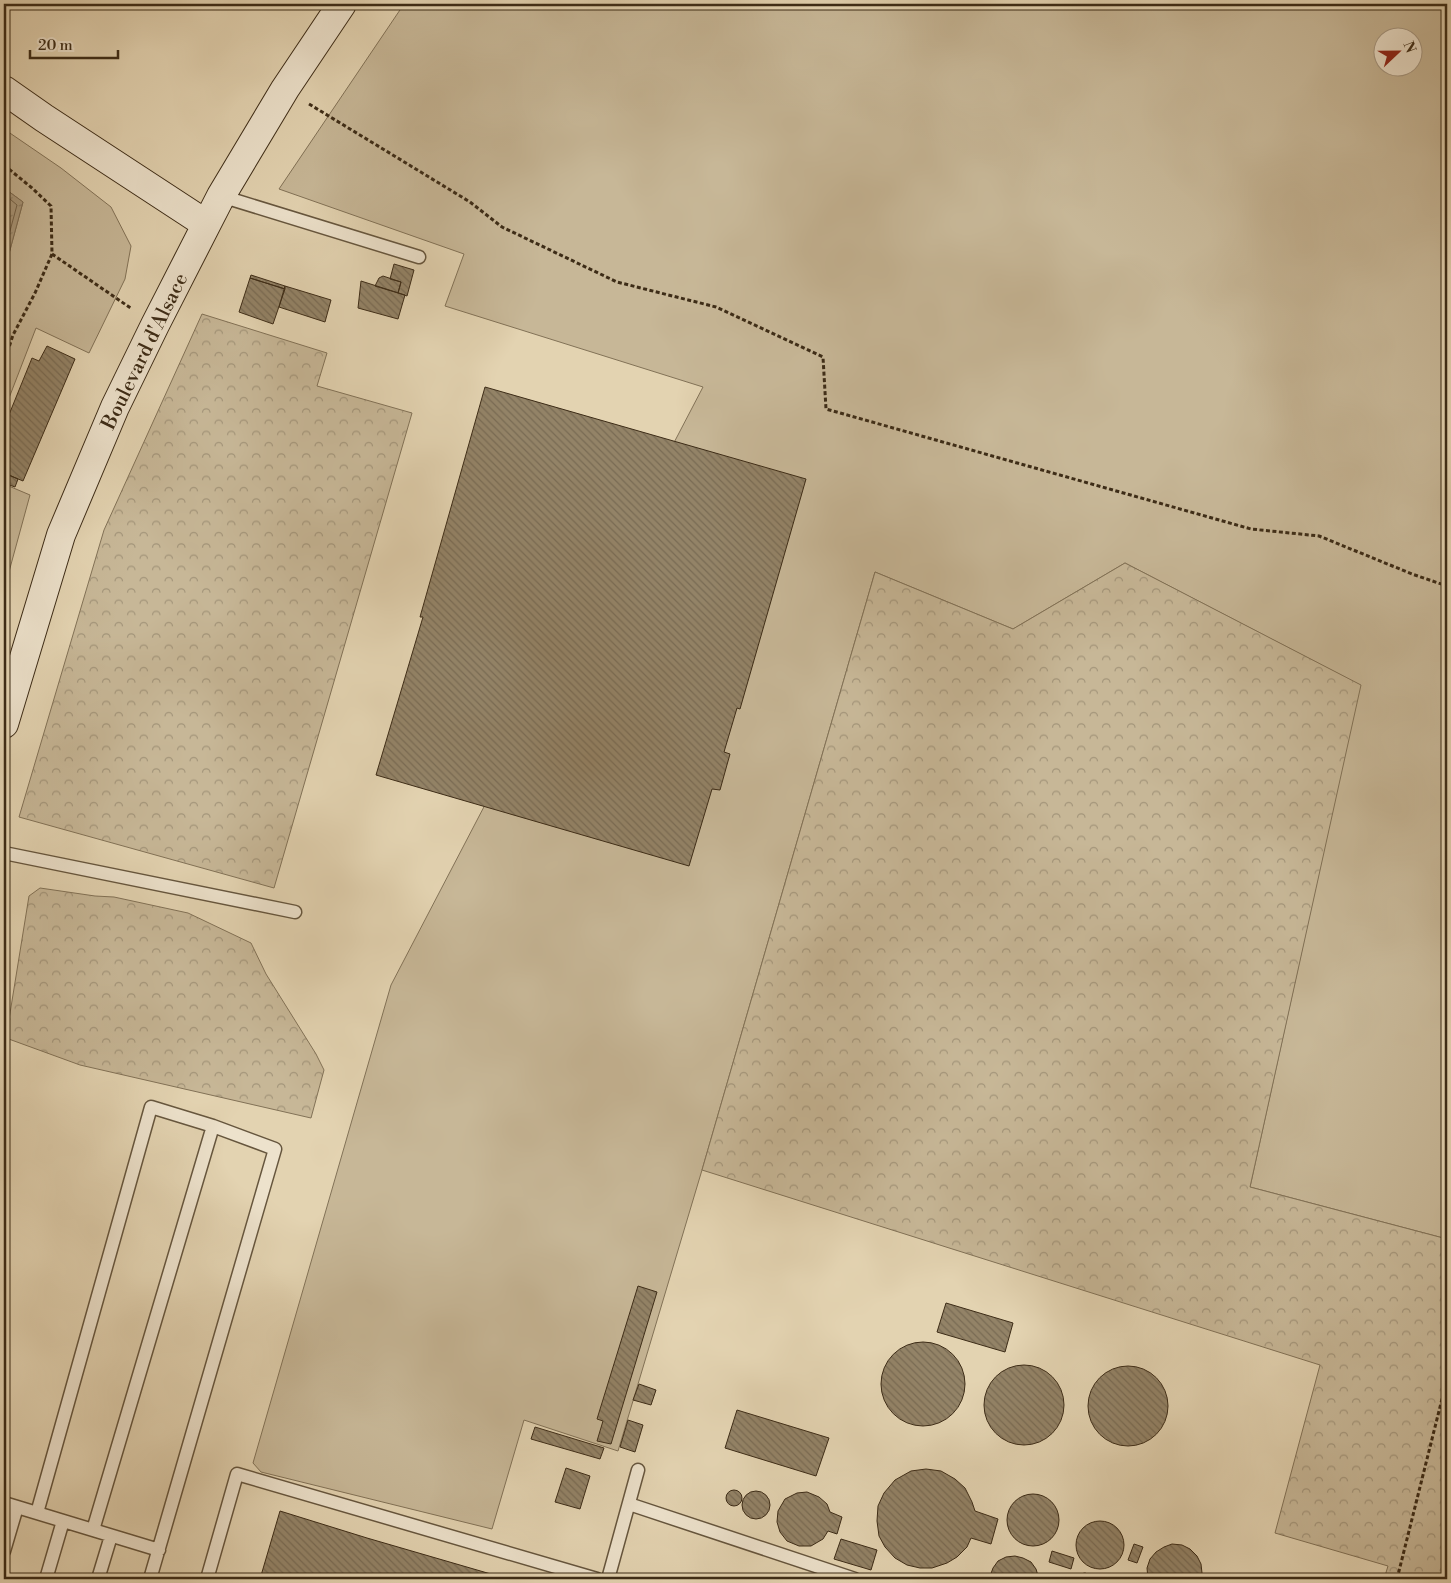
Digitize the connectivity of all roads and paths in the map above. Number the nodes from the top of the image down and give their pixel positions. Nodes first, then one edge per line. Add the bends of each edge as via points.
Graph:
1 (342, 4) edge
2 (285, 89) junction
3 (4, 90) edge
4 (4, 165) edge
5 (221, 196) junction
6 (206, 224) junction
7 (52, 254) junction
8 (419, 257) dead end
9 (155, 325) junction
10 (4, 363) edge
11 (1447, 586) edge
12 (4, 724) edge
13 (4, 853) edge
14 (295, 912) dead end
15 (213, 1126) junction
16 (1447, 1380) edge
17 (638, 1470) dead end
18 (4, 1503) edge
19 (629, 1504) junction
20 (17, 1507) junction
21 (37, 1513) junction
22 (63, 1521) junction
23 (93, 1530) junction
24 (111, 1536) junction
25 (159, 1550) junction
26 (4, 1551) edge
27 (46, 1579) edge
28 (98, 1579) edge
29 (150, 1579) edge
30 (207, 1579) edge
31 (597, 1579) edge
32 (608, 1579) edge
33 (854, 1579) edge
34 (1397, 1579) edge

1 - 2 street, Boulevard d'Alsace
2 - 5 street, Boulevard d'Alsace
2 - 11 path via 470,202 502,228 617,282 716,307 823,357 826,409 1251,529 1319,536
3 - 6 street
4 - 7 path via 50,206
5 - 6 street, Boulevard d'Alsace
5 - 8 lane
6 - 9 street, Boulevard d'Alsace
7 - 9 path
7 - 10 path via 13,335
9 - 12 street, Boulevard d'Alsace via 115,407 61,535
13 - 14 lane
15 - 21 lane via 151,1107
15 - 23 lane
15 - 25 lane via 275,1149
16 - 34 path
17 - 19 lane
18 - 20 lane
19 - 32 lane
19 - 33 lane
20 - 21 lane
20 - 26 lane
21 - 22 lane
22 - 23 lane
22 - 27 lane
23 - 24 lane
24 - 25 lane
24 - 28 lane
25 - 29 lane
30 - 31 lane via 237,1474

